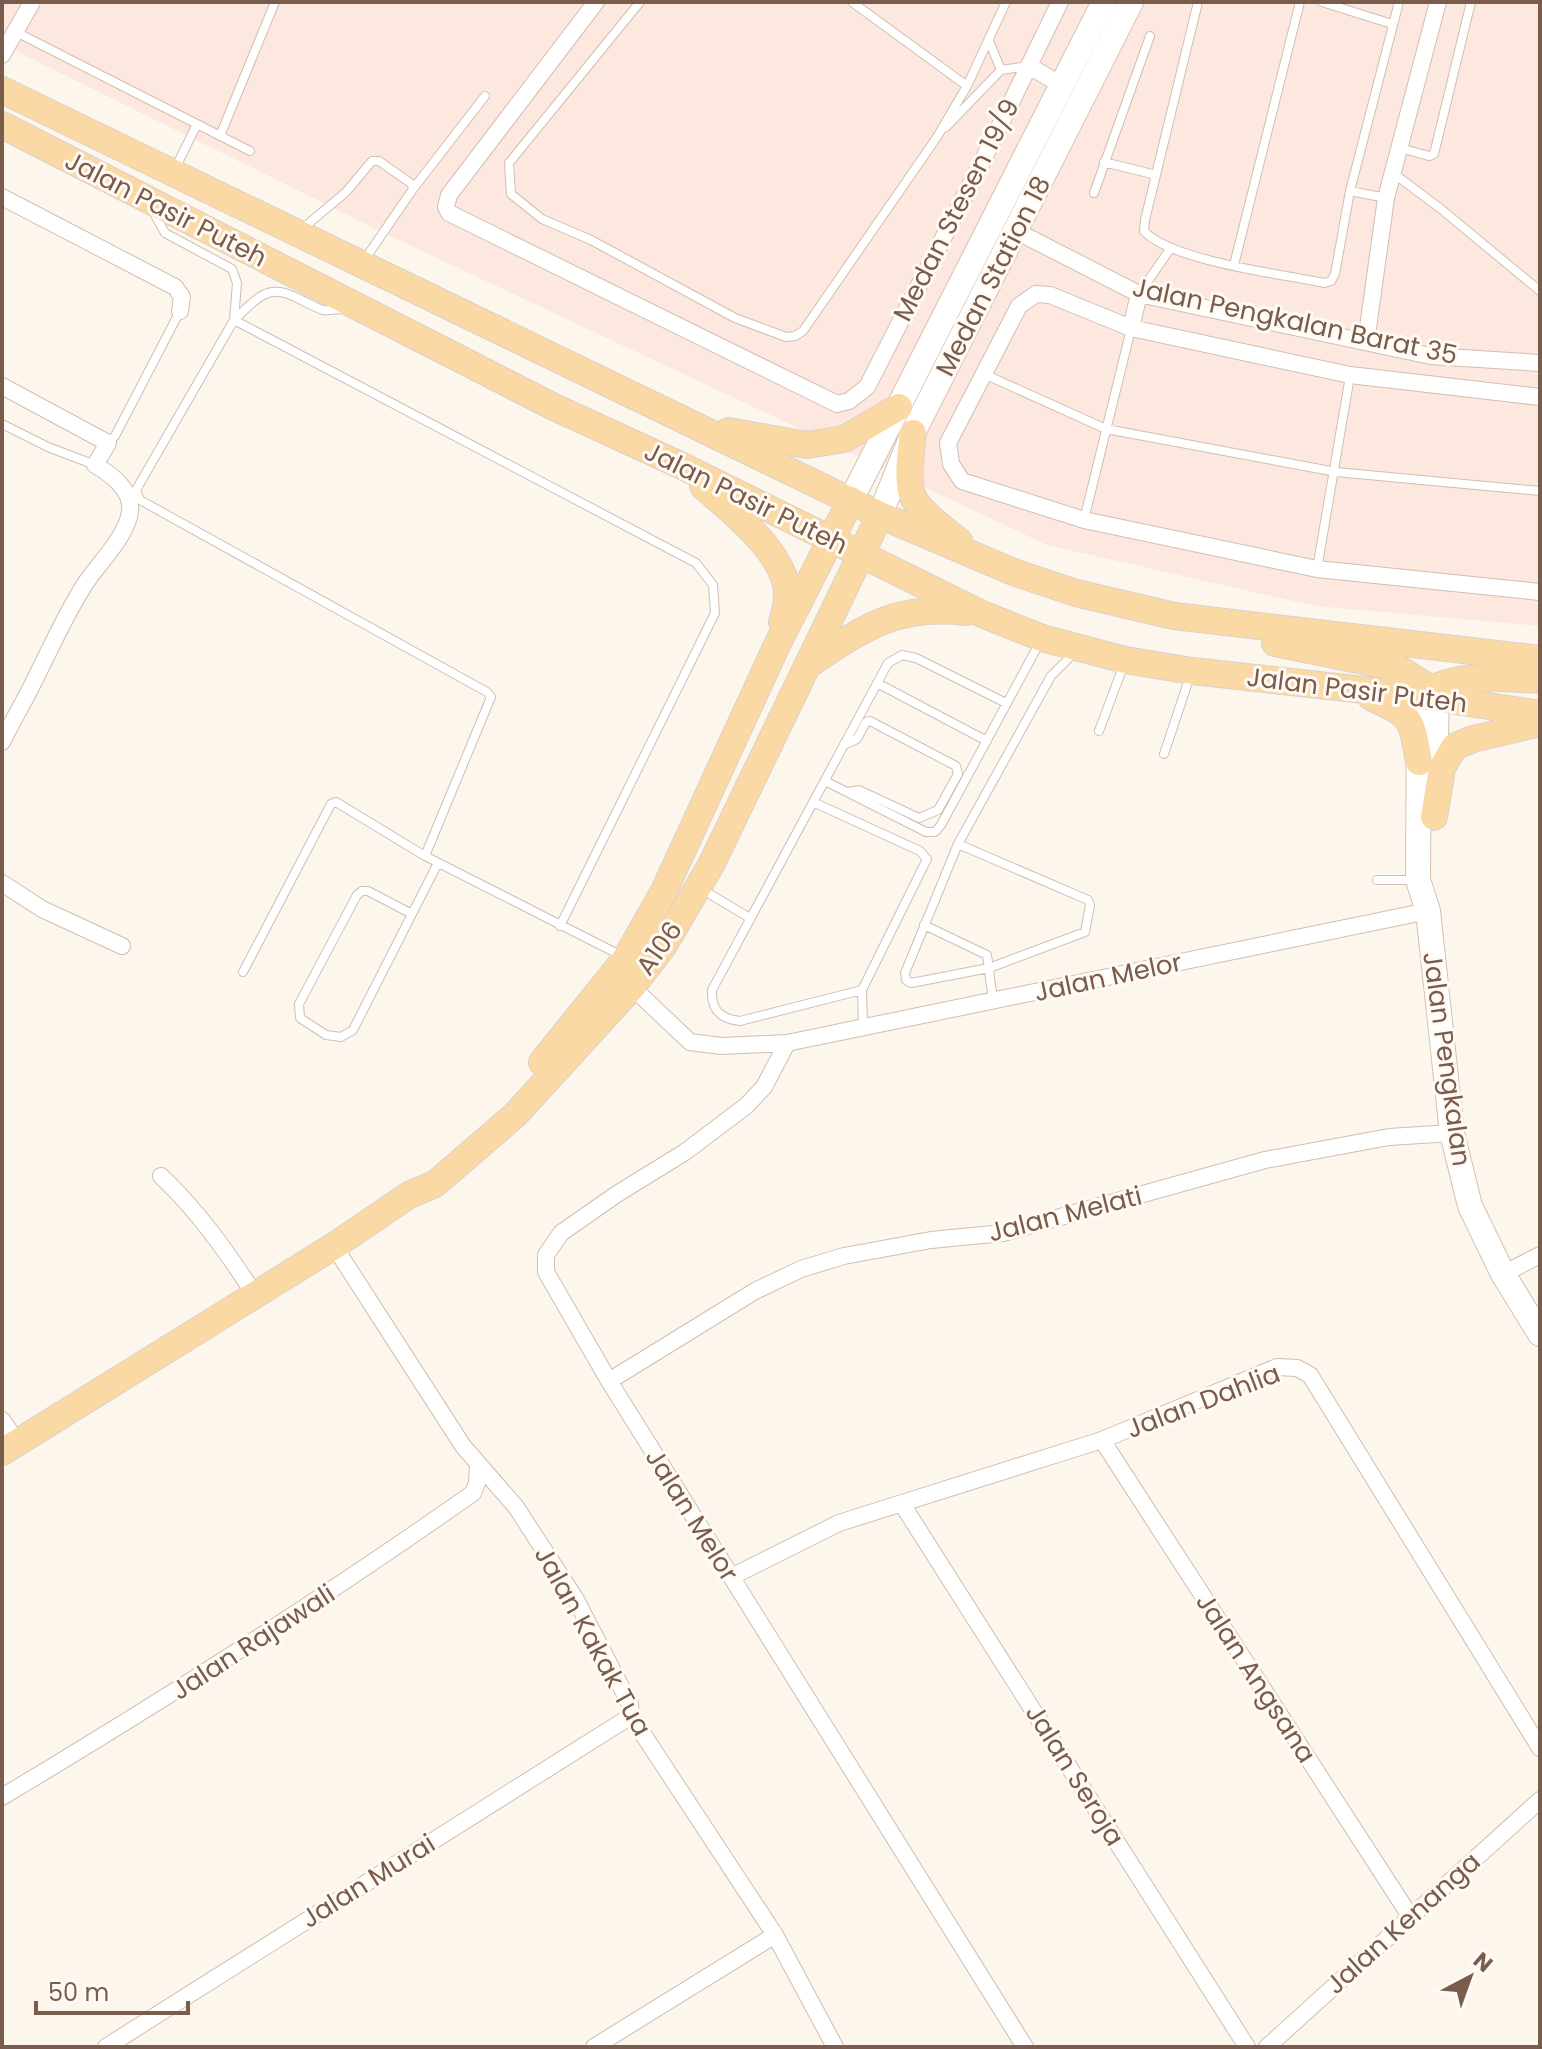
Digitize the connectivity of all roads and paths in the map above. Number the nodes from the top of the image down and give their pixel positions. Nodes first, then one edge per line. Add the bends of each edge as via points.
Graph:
1 (275, 2) edge
2 (596, 2) edge
3 (640, 2) edge
4 (852, 2) edge
5 (1006, 2) edge
6 (1060, 2) edge
7 (1104, 2) edge
8 (1131, 2) edge
9 (1198, 2) edge
10 (1300, 2) edge
11 (1322, 2) edge
12 (1399, 2) edge
13 (1438, 2) edge
14 (1471, 2) edge
15 (26, 4) edge
16 (1392, 24) junction
17 (16, 32) junction
18 (1150, 36) dead end
19 (989, 40) junction
20 (2, 55) edge
21 (1029, 66) junction
22 (1001, 70) junction
23 (967, 86) junction
24 (1063, 86) junction
25 (2, 90) edge
26 (485, 96) dead end
27 (197, 124) junction
28 (2, 125) edge
29 (220, 136) junction
30 (937, 137) junction
31 (1399, 148) junction
32 (250, 151) dead end
33 (1104, 162) junction
34 (173, 173) junction
35 (1393, 173) junction
36 (1156, 175) junction
37 (413, 189) junction
38 (1350, 191) junction
39 (1094, 193) dead end
40 (2, 197) edge
41 (1386, 198) junction
42 (147, 201) junction
43 (1016, 231) junction
44 (298, 232) junction
45 (1170, 249) junction
46 (362, 263) junction
47 (1234, 265) junction
48 (1540, 291) edge
49 (1139, 294) junction
50 (359, 306) junction
51 (180, 311) joint
52 (234, 320) junction
53 (1131, 328) junction
54 (1366, 342) junction
55 (1540, 363) edge
56 (984, 374) junction
57 (1350, 375) junction
58 (2, 386) edge
59 (1540, 397) edge
60 (899, 407) junction
61 (2, 424) edge
62 (697, 426) junction
63 (1106, 429) junction
64 (913, 433) junction
65 (108, 443) junction
66 (678, 464) junction
67 (95, 465) junction
68 (1336, 472) junction
69 (1540, 491) edge
70 (851, 500) junction
71 (880, 515) junction
72 (1084, 520) junction
73 (831, 539) junction
74 (862, 554) junction
75 (986, 561) junction
76 (1317, 569) junction
77 (1540, 592) edge
78 (982, 614) junction
79 (1174, 616) junction
80 (1042, 638) junction
81 (777, 645) junction
82 (1080, 647) junction
83 (1540, 659) edge
84 (1125, 660) junction
85 (809, 664) junction
86 (1192, 671) junction
87 (1540, 680) edge
88 (877, 683) junction
89 (1351, 688) junction
90 (1428, 695) junction
91 (1006, 703) junction
92 (1540, 714) edge
93 (1540, 723) edge
94 (1099, 731) dead end
95 (987, 741) junction
96 (2, 742) edge
97 (843, 746) junction
98 (1164, 754) dead end
99 (1419, 762) junction
100 (825, 781) junction
101 (848, 792) junction
102 (813, 802) junction
103 (1434, 817) junction
104 (958, 844) junction
105 (425, 856) junction
106 (438, 863) junction
107 (1377, 880) dead end
108 (1418, 880) junction
109 (2, 883) edge
110 (692, 898) junction
111 (1428, 911) junction
112 (412, 914) junction
113 (750, 918) junction
114 (924, 925) junction
115 (560, 926) junction
116 (122, 946) dead end
117 (626, 958) junction
118 (989, 968) junction
119 (243, 972) dead end
120 (632, 987) junction
121 (862, 990) junction
122 (993, 1001) junction
123 (863, 1027) junction
124 (787, 1043) junction
125 (1452, 1133) junction
126 (161, 1176) dead end
127 (409, 1195) junction
128 (334, 1246) junction
129 (1540, 1255) edge
130 (1503, 1274) junction
131 (255, 1295) junction
132 (1540, 1334) edge
133 (609, 1381) junction
134 (2, 1420) edge
135 (1102, 1440) junction
136 (10, 1448) edge
137 (478, 1465) junction
138 (902, 1504) junction
139 (731, 1577) junction
140 (631, 1716) junction
141 (1540, 1748) edge
142 (2, 1797) edge
143 (1540, 1800) edge
144 (1410, 1916) junction
145 (775, 1935) junction
146 (106, 2047) edge
147 (594, 2047) edge
148 (835, 2047) edge
149 (1025, 2047) edge
150 (1247, 2047) edge
151 (1267, 2047) edge

1 - 29 lane
2 - 21 street, Medan Stesen 19/9 via 449,195 449,213 837,404 867,387
3 - 30 lane via 509,163 511,194 542,219 735,318 786,337 803,331
4 - 23 lane
5 - 19 lane
6 - 21 street, Medan Stesen 19/9
7 - 24 street, Medan Station 18
8 - 43 street, Medan Station 18
9 - 36 lane
10 - 47 lane
11 - 16 lane
12 - 16 lane
13 - 31 street
14 - 31 lane via 1434,154
15 - 17 street
16 - 38 lane
17 - 20 street
17 - 27 lane
18 - 33 lane
19 - 22 lane
19 - 23 lane
21 - 22 lane
21 - 24 street
22 - 30 lane
23 - 30 lane
24 - 60 street, Medan Station 18
25 - 34 main road, Jalan Pasir Puteh
26 - 37 lane
27 - 29 lane
27 - 34 lane
28 - 42 main road, Jalan Pasir Puteh
29 - 32 lane
31 - 35 street
33 - 36 lane
33 - 39 lane
34 - 44 main road, Jalan Pasir Puteh
35 - 41 street
35 - 48 lane
36 - 45 lane via 1144,231
37 - 44 lane via 375,160
37 - 46 lane
38 - 41 lane
38 - 47 lane via 1331,281
40 - 51 street via 175,287 182,297
41 - 54 street
42 - 50 main road, Jalan Pasir Puteh
42 - 52 lane via 165,233 232,269 237,283
43 - 49 street, Jalan Pengkalan Barat 35
43 - 64 street, Medan Station 18
44 - 46 main road, Jalan Pasir Puteh
45 - 47 lane
45 - 49 lane
46 - 62 main road, Jalan Pasir Puteh
49 - 53 street
49 - 54 street, Jalan Pengkalan Barat 35
50 - 52 lane via 326,311 273,291
50 - 66 main road, Jalan Pasir Puteh
51 - 65 lane
52 - 105 lane via 136,495 487,692 491,697
52 - 115 lane via 696,563 713,585 715,613
53 - 56 street via 1036,294 1019,306
53 - 57 street
53 - 63 lane
54 - 55 street, Jalan Pengkalan Barat 35 via 1431,356
56 - 63 lane
56 - 72 street via 948,443 951,464 962,481
57 - 59 street
57 - 68 lane
58 - 65 street
60 - 62 main road via 844,439 807,445
60 - 70 street, Medan Station 18
61 - 67 lane
62 - 70 main road, Jalan Pasir Puteh
63 - 68 lane
63 - 72 lane
64 - 71 street, Medan Station 18
64 - 75 main road via 913,497 941,527
65 - 67 street
66 - 73 main road, Jalan Pasir Puteh
66 - 81 main road via 776,557 788,595
67 - 96 street via 110,474 129,499 128,522 85,584
68 - 69 lane
68 - 76 lane
70 - 71 main road, Jalan Pasir Puteh
70 - 73 main road, Medan Station 18
71 - 74 main road, Medan Station 18
71 - 75 main road, Jalan Pasir Puteh
72 - 76 street
73 - 74 main road, Jalan Pasir Puteh
73 - 81 main road, Medan Station 18
74 - 78 main road, Jalan Pasir Puteh
74 - 85 main road, Medan Station 18
75 - 79 main road, Jalan Pasir Puteh via 1076,593
76 - 77 street
78 - 80 main road, Jalan Pasir Puteh
78 - 85 main road via 938,609 902,614 864,628
79 - 83 main road, Jalan Pasir Puteh
79 - 90 main road via 1299,650 1398,668
80 - 82 main road, Jalan Pasir Puteh
80 - 91 lane
81 - 117 main road, A106 via 663,893
82 - 84 main road, Jalan Pasir Puteh
82 - 104 lane via 1051,676
84 - 86 main road, Jalan Pasir Puteh
84 - 94 lane
85 - 110 main road, A106
86 - 89 main road, Jalan Pasir Puteh
86 - 98 lane
87 - 90 main road via 1474,676 1443,683
88 - 91 lane via 888,663 902,655
88 - 95 lane
88 - 97 lane
89 - 90 main road, Jalan Pasir Puteh
89 - 99 main road via 1403,712 1411,722
90 - 92 main road, Jalan Pasir Puteh
90 - 99 street, Jalan Pengkalan
90 - 103 street, Jalan Pengkalan
91 - 95 lane
93 - 103 main road via 1454,747 1442,768
95 - 101 lane via 935,832
97 - 100 lane
97 - 101 lane via 857,739 870,721 956,766 958,774 938,810 919,818 859,790
99 - 108 street, Jalan Pengkalan
100 - 101 lane
100 - 102 lane
102 - 113 lane
102 - 121 lane via 920,851 927,859
103 - 111 street, Jalan Pengkalan via 1434,891
104 - 114 lane
104 - 118 lane via 1090,905 1083,934
105 - 106 lane
105 - 119 lane via 336,802 331,804
106 - 112 lane
106 - 115 lane
107 - 108 lane
108 - 111 street, Jalan Pengkalan
109 - 116 street via 42,909
110 - 113 lane
110 - 120 main road, A106
111 - 122 street, Jalan Melor
111 - 125 street, Jalan Pengkalan
112 - 112 lane via 362,891 299,1004 300,1018 326,1035 341,1037 353,1030
113 - 121 lane via 712,990 711,1003 728,1020
114 - 118 lane via 984,952
114 - 118 lane via 906,980
115 - 117 lane
117 - 127 main road, A106 via 505,1107
118 - 122 lane
120 - 124 street, Jalan Melor via 690,1042
120 - 127 main road, A106 via 470,1157 435,1184
121 - 123 lane
122 - 123 street, Jalan Melor
123 - 124 street, Jalan Melor
124 - 133 street, Jalan Melor via 764,1087 746,1106 561,1233 546,1255 546,1272
125 - 130 street, Jalan Pengkalan via 1470,1206
125 - 133 street, Jalan Melati via 1389,1137 1265,1160 1003,1233 844,1256 755,1291
126 - 131 street via 186,1199
127 - 128 main road
128 - 131 main road
128 - 137 street, Jalan Kakak Tua
129 - 130 street
130 - 132 street, Jalan Pengkalan
131 - 136 main road
133 - 139 street, Jalan Melor
134 - 136 street
135 - 138 street, Jalan Dahlia
135 - 141 street, Jalan Dahlia via 1277,1367 1310,1375
135 - 144 street, Jalan Angsana
137 - 140 street, Jalan Kakak Tua via 516,1507 575,1598 630,1704
137 - 142 street, Jalan Rajawali via 473,1493 366,1569
138 - 139 street, Jalan Dahlia via 839,1523
138 - 150 street, Jalan Seroja
139 - 149 street, Jalan Melor
140 - 145 street, Jalan Kakak Tua
140 - 146 street, Jalan Murai
143 - 144 street, Jalan Kenanga
144 - 151 street, Jalan Kenanga
145 - 147 street
145 - 148 street, Jalan Kakak Tua

